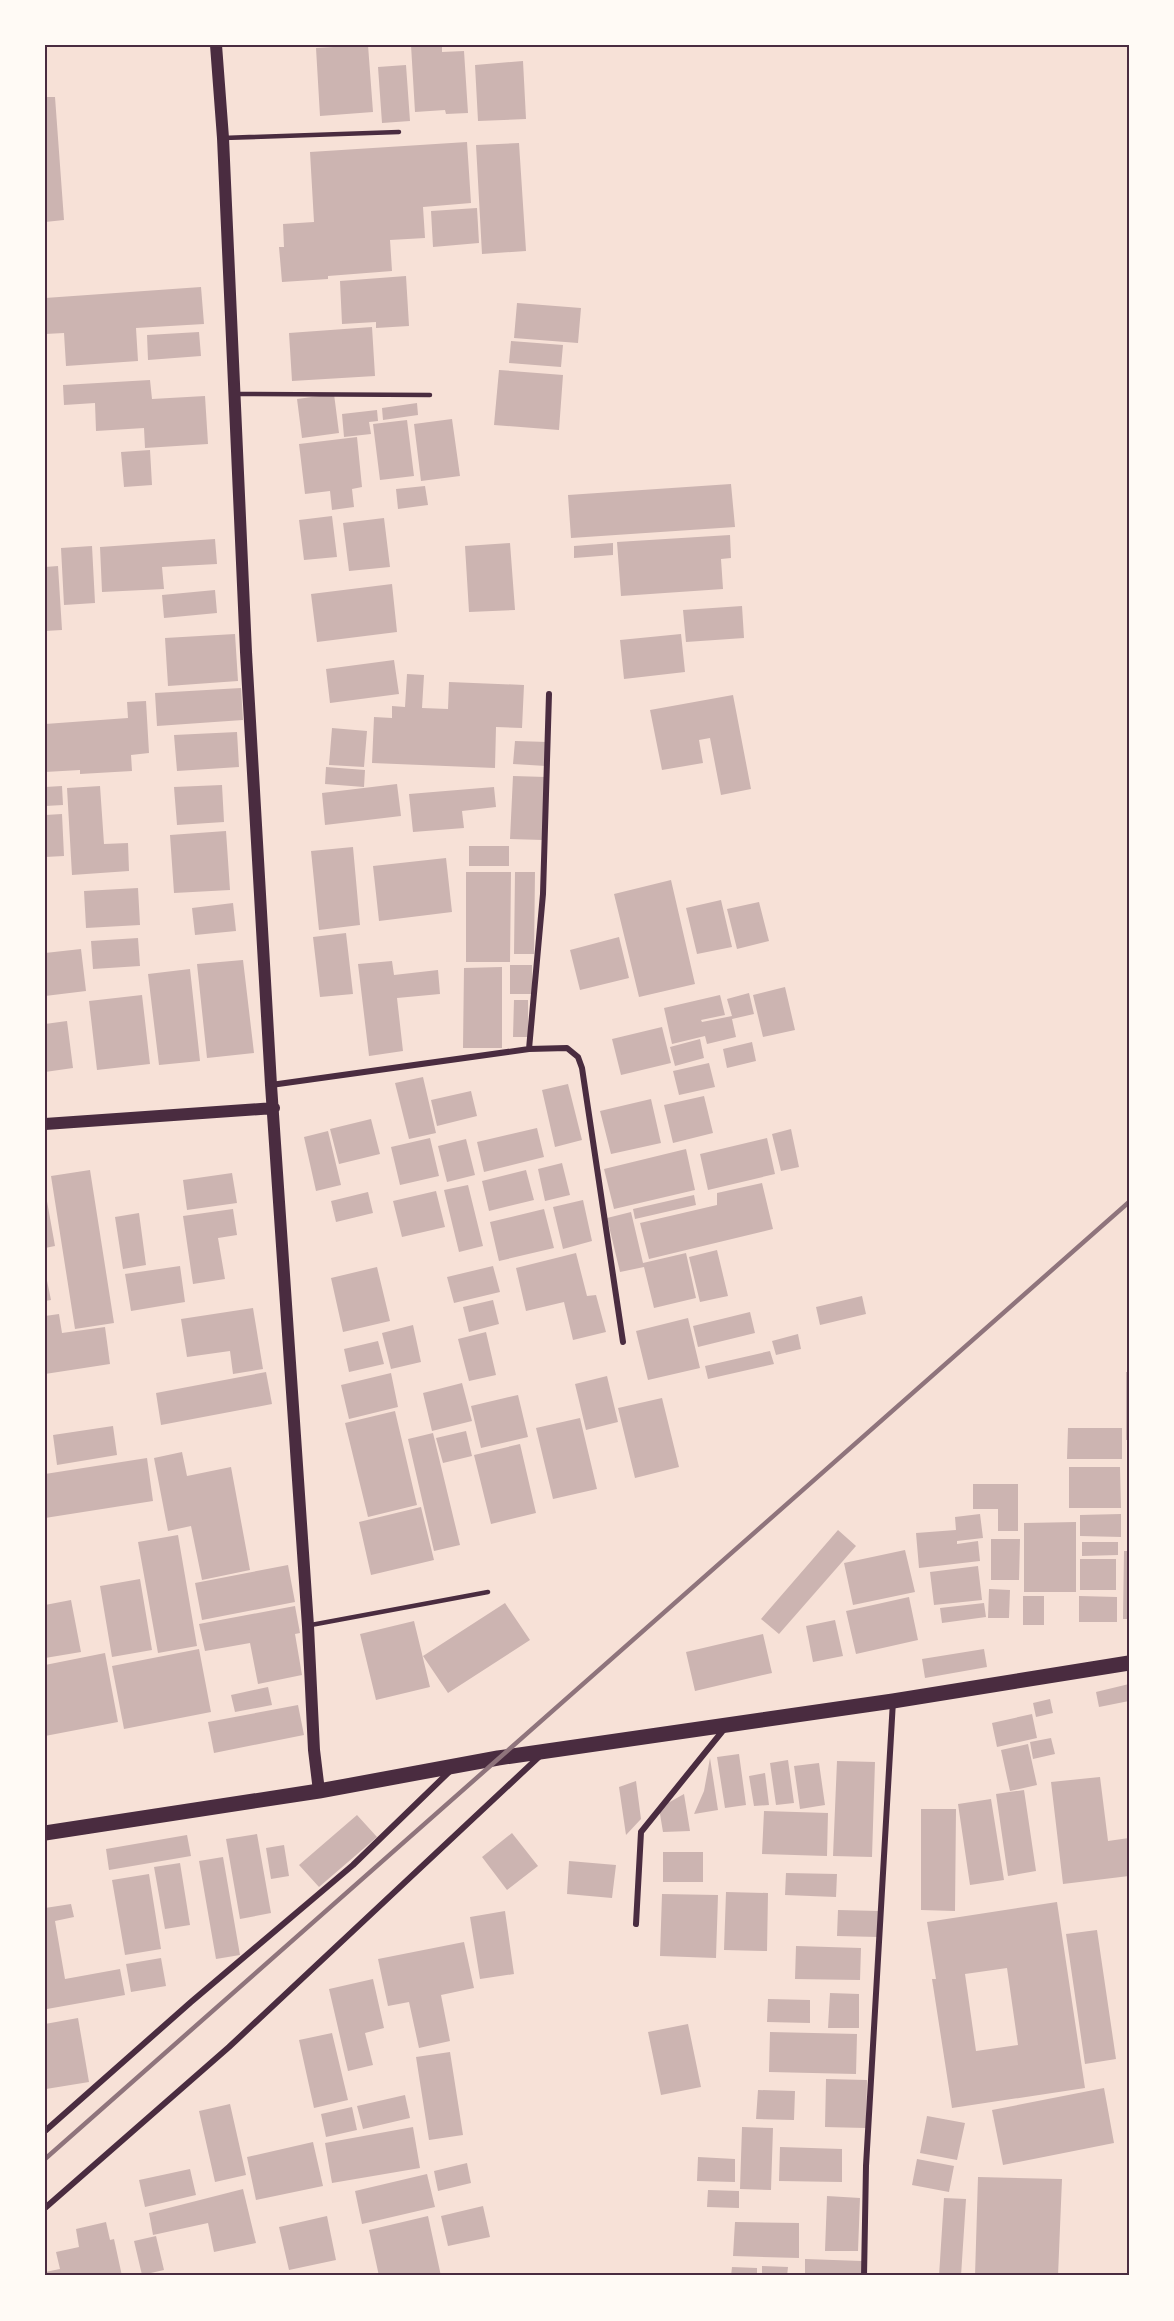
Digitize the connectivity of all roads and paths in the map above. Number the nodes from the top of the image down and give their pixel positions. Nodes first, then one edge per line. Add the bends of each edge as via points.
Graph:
1 (216, 45) edge
2 (399, 132) dead end
3 (223, 138) junction
4 (234, 394) junction
5 (430, 394) dead end
6 (549, 694) dead end
7 (529, 1049) junction
8 (271, 1085) junction
9 (274, 1108) junction
10 (45, 1124) edge
11 (623, 1342) dead end
12 (488, 1592) dead end
13 (308, 1626) junction
14 (1129, 1663) edge
15 (893, 1701) junction
16 (727, 1725) junction
17 (544, 1752) junction
18 (453, 1768) junction
19 (319, 1791) junction
20 (45, 1833) edge
21 (636, 1924) dead end
22 (45, 2131) edge
23 (45, 2208) edge
24 (864, 2276) edge

1 - 3 main road
2 - 3 lane
3 - 4 main road
4 - 5 lane
4 - 8 main road
6 - 7 street via 543,894
7 - 8 street
7 - 11 street via 567,1048 578,1057 582,1068
8 - 9 main road
9 - 10 main road
9 - 13 main road
12 - 13 lane
13 - 19 main road
14 - 15 main road
15 - 16 main road
15 - 24 street via 866,2166
16 - 17 main road
16 - 21 street via 640,1832
17 - 18 main road
17 - 23 street via 229,2047
18 - 19 main road
18 - 22 street via 353,1865
19 - 20 main road

